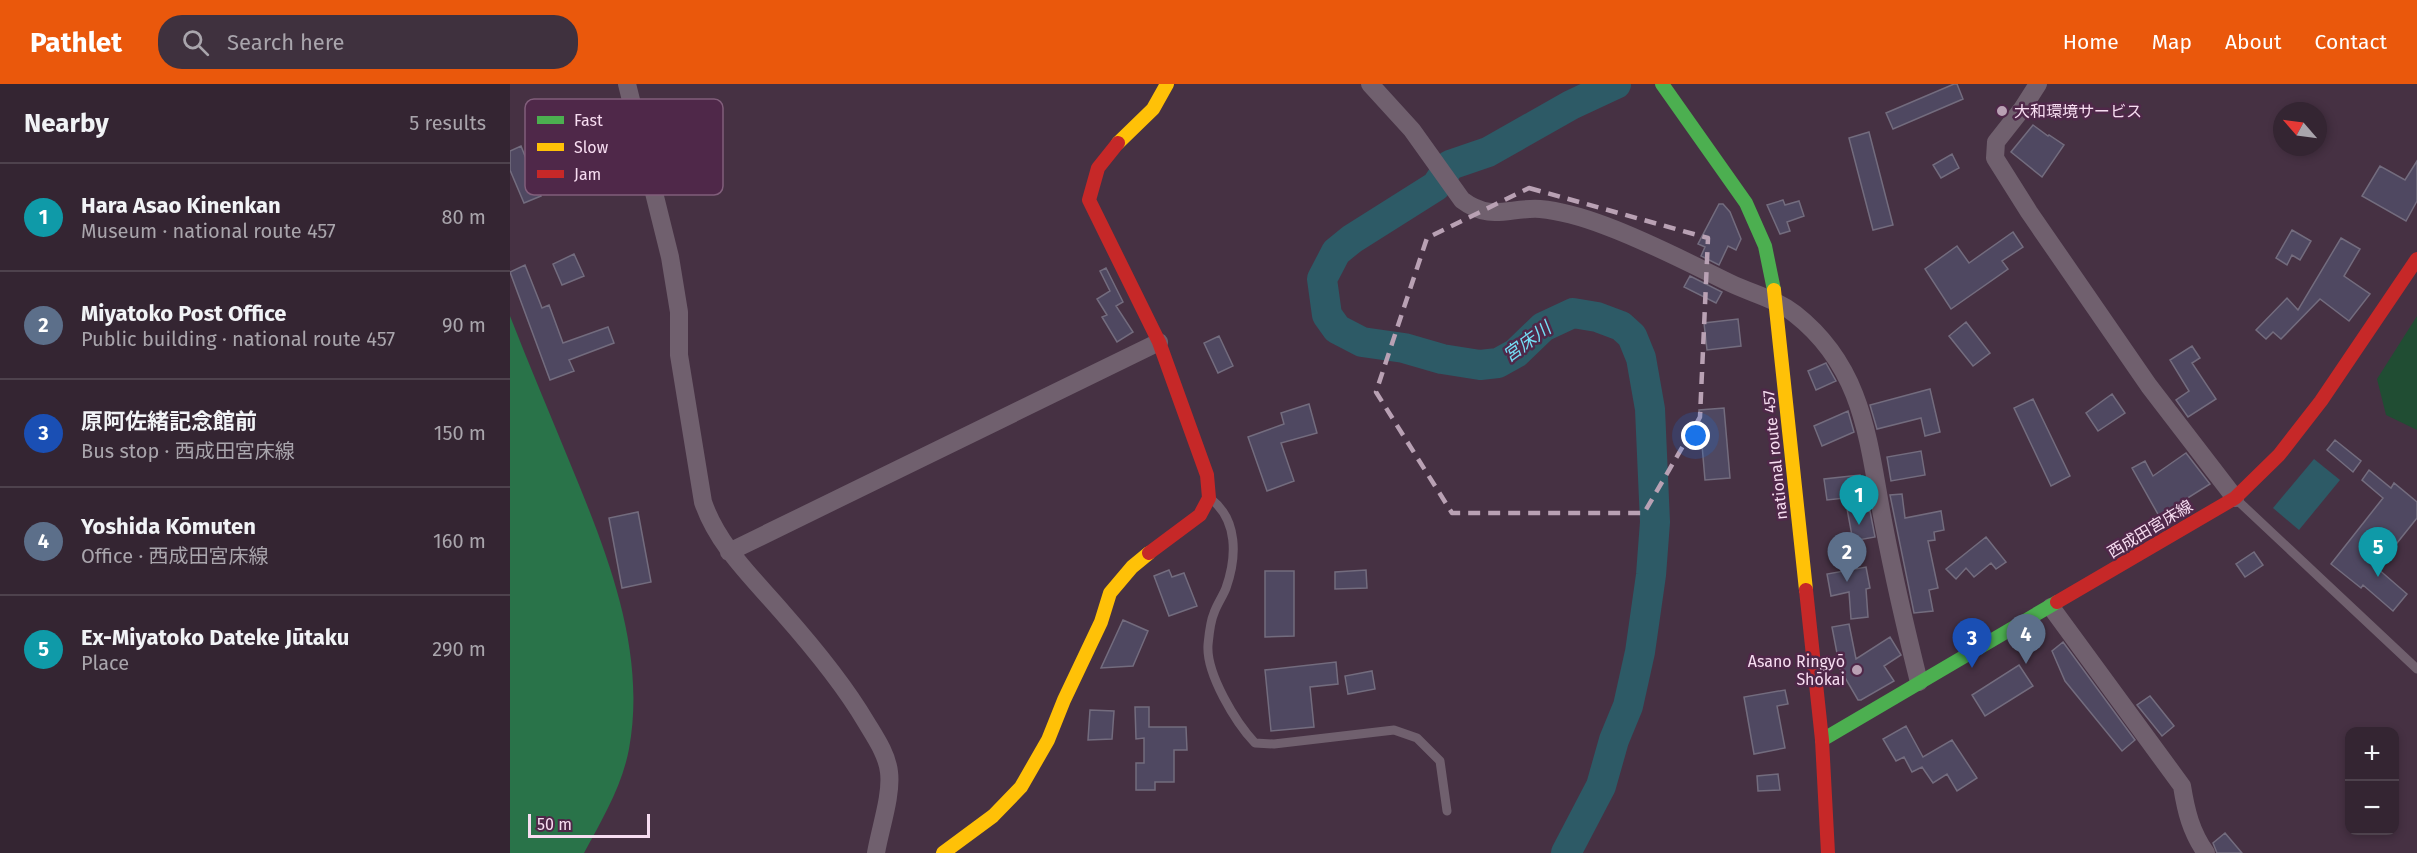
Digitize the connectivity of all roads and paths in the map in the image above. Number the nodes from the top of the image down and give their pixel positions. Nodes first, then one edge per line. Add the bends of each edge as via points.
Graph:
1 (627, 84) edge
2 (1167, 84) edge
3 (1370, 84) edge
4 (1662, 84) edge
5 (2038, 84) edge
6 (631, 99) edge
7 (655, 195) edge
8 (2417, 260) edge
9 (1776, 300) junction
10 (1159, 342) junction
11 (1209, 498) junction
12 (2235, 498) junction
13 (729, 552) junction
14 (2051, 607) junction
15 (2417, 669) edge
16 (1919, 682) junction
17 (1822, 740) junction
18 (1447, 811) dead end
19 (876, 853) edge
20 (943, 853) edge
21 (1828, 853) edge
22 (2206, 853) edge

1 - 6 street
2 - 10 main road via 1154,109 1103,157 1094,174 1089,200
3 - 9 street via 1412,130 1470,206 1490,214 1540,209 1589,219
4 - 9 main road, national route 457 via 1746,203 1765,246
5 - 12 street via 1996,142 1995,158 2149,386
7 - 13 street via 679,312 679,355 699,487 710,521
8 - 12 main road, 西成田宮床線 via 2321,401 2279,455
9 - 16 street via 1818,335 1855,393 1865,423
9 - 17 main road, national route 457
10 - 11 main road via 1199,450
10 - 13 street
11 - 18 lane via 1223,508 1230,525 1234,556 1226,588 1213,614 1208,647 1212,669 1240,728 1255,743 1394,730 1417,738 1440,761
11 - 20 main road via 1200,515 1132,567 1110,594 1048,740 1021,787 993,816
12 - 14 main road, 西成田宮床線
12 - 15 lane
13 - 19 street via 820,656 857,706 880,746 887,762 889,783
14 - 16 main road, 西成田宮床線
14 - 22 street via 2182,786 2187,817
16 - 17 main road, 西成田宮床線
17 - 21 main road, national route 457

